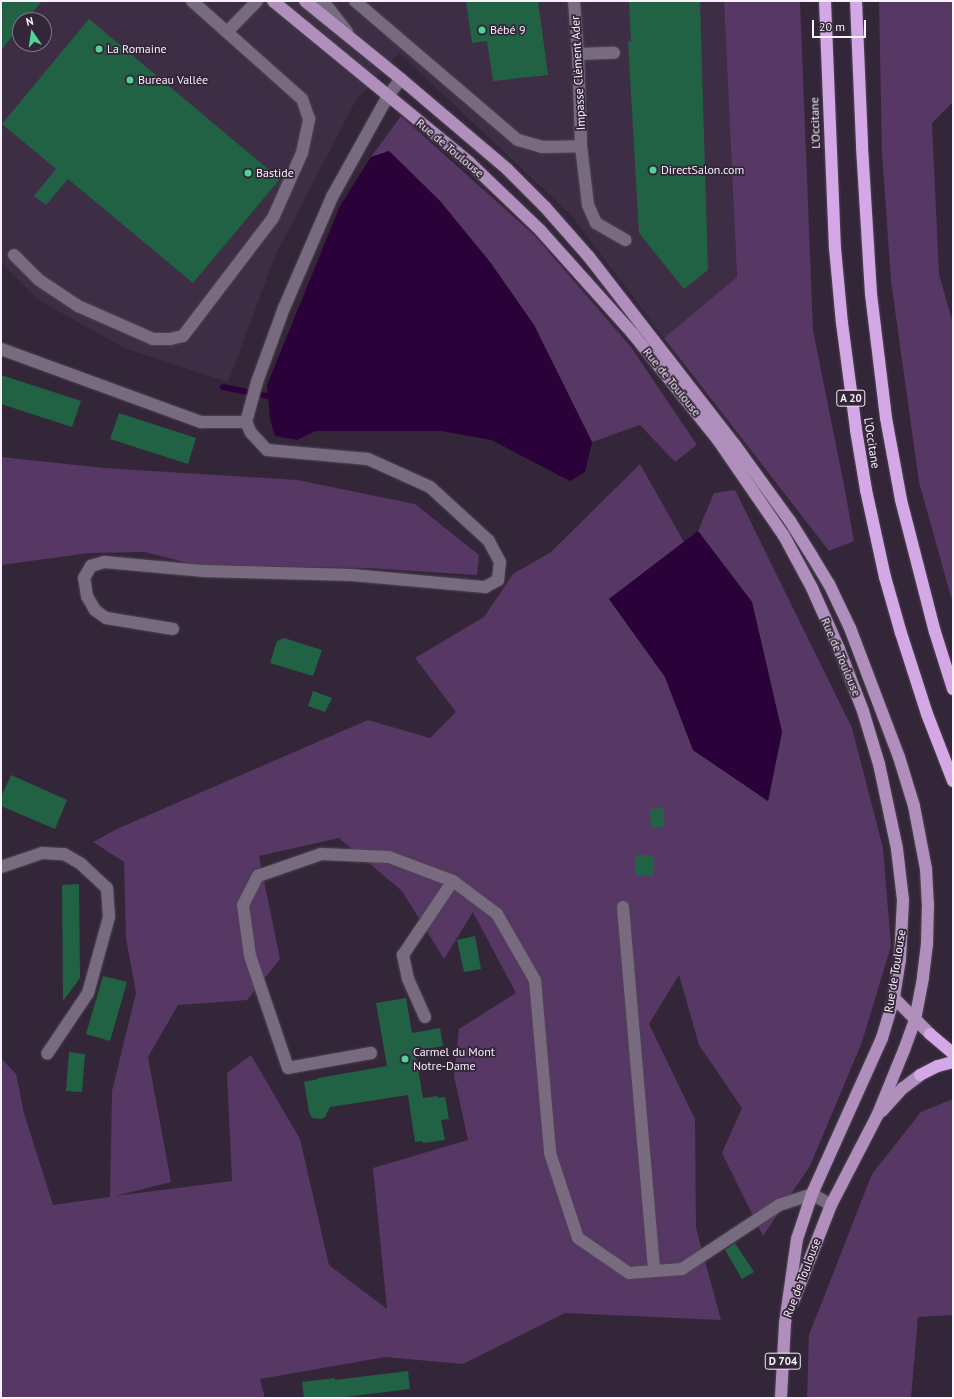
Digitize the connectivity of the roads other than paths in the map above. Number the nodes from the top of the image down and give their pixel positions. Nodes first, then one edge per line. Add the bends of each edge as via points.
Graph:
1 (192, 1) edge
2 (257, 1) edge
3 (273, 1) edge
4 (305, 1) edge
5 (323, 1) edge
6 (355, 1) edge
7 (574, 1) edge
8 (825, 1) edge
9 (856, 1) edge
10 (227, 32) junction
11 (356, 42) junction
12 (614, 53) dead end
13 (578, 54) junction
14 (401, 79) junction
15 (388, 96) junction
16 (581, 146) junction
17 (626, 240) dead end
18 (14, 255) dead end
19 (1, 349) edge
20 (246, 422) junction
21 (173, 629) dead end
22 (953, 689) edge
23 (899, 757) junction
24 (879, 764) junction
25 (953, 781) edge
26 (1, 867) edge
27 (453, 881) junction
28 (623, 907) dead end
29 (894, 998) junction
30 (425, 1017) dead end
31 (915, 1020) junction
32 (930, 1034) joint
33 (371, 1053) dead end
34 (953, 1053) edge
35 (47, 1054) dead end
36 (953, 1062) edge
37 (920, 1075) joint
38 (877, 1116) junction
39 (812, 1194) junction
40 (831, 1205) junction
41 (654, 1271) junction
42 (785, 1323) junction
43 (781, 1398) edge

1 - 10 street
2 - 10 street
3 - 15 main road, Rue de Toulouse
4 - 11 main road, Rue de Toulouse
5 - 11 street
6 - 16 street via 518,140 542,147
7 - 13 street, Impasse Clément Ader
8 - 25 highway, L'Occitane / A 20 via 835,248 856,430 885,577 927,714
9 - 22 highway, L'Occitane / A 20 via 871,294 884,403 901,500 935,632
10 - 18 street via 302,99 309,119 302,153 273,218 182,336 153,339 78,306 39,280
11 - 14 main road, Rue de Toulouse
12 - 13 street
13 - 16 street, Impasse Clément Ader
14 - 15 street
14 - 23 main road, Rue de Toulouse via 545,206 589,257 735,445 790,521 828,584 850,628
15 - 20 street via 332,197 284,308 257,382
15 - 24 main road, Rue de Toulouse via 470,163 540,230 610,306 718,440 784,536 812,588 861,704
16 - 17 street, Impasse Clément Ader via 588,205 596,223
19 - 20 street via 201,422
20 - 21 street via 251,434 267,450 368,459 430,486 489,540 500,562 498,580 485,587 352,574 202,571 104,562 91,566 84,578 87,596 94,610 106,618
23 - 24 main road
23 - 31 main road, Rue de Toulouse via 914,806 926,869 927,951
24 - 29 main road, Rue de Toulouse via 897,849 903,900 900,959
26 - 35 street via 42,853 64,854 81,864 107,888 109,917 88,993
27 - 30 street via 403,955 408,979
27 - 33 street via 389,857 321,854 258,876 243,905 250,956 288,1068
27 - 41 street via 497,914 535,980 550,1153 578,1238 629,1273
28 - 41 street
29 - 31 main road
29 - 39 main road, Rue de Toulouse via 871,1066
31 - 32 main road
31 - 38 main road, Rue de Toulouse
32 - 34 highway
36 - 37 highway
37 - 38 main road via 903,1088
38 - 40 main road, Rue de Toulouse
39 - 40 street
39 - 41 street via 779,1205 682,1269
39 - 42 main road, Rue de Toulouse via 797,1239
40 - 42 main road, Rue de Toulouse
42 - 43 main road, D 704

